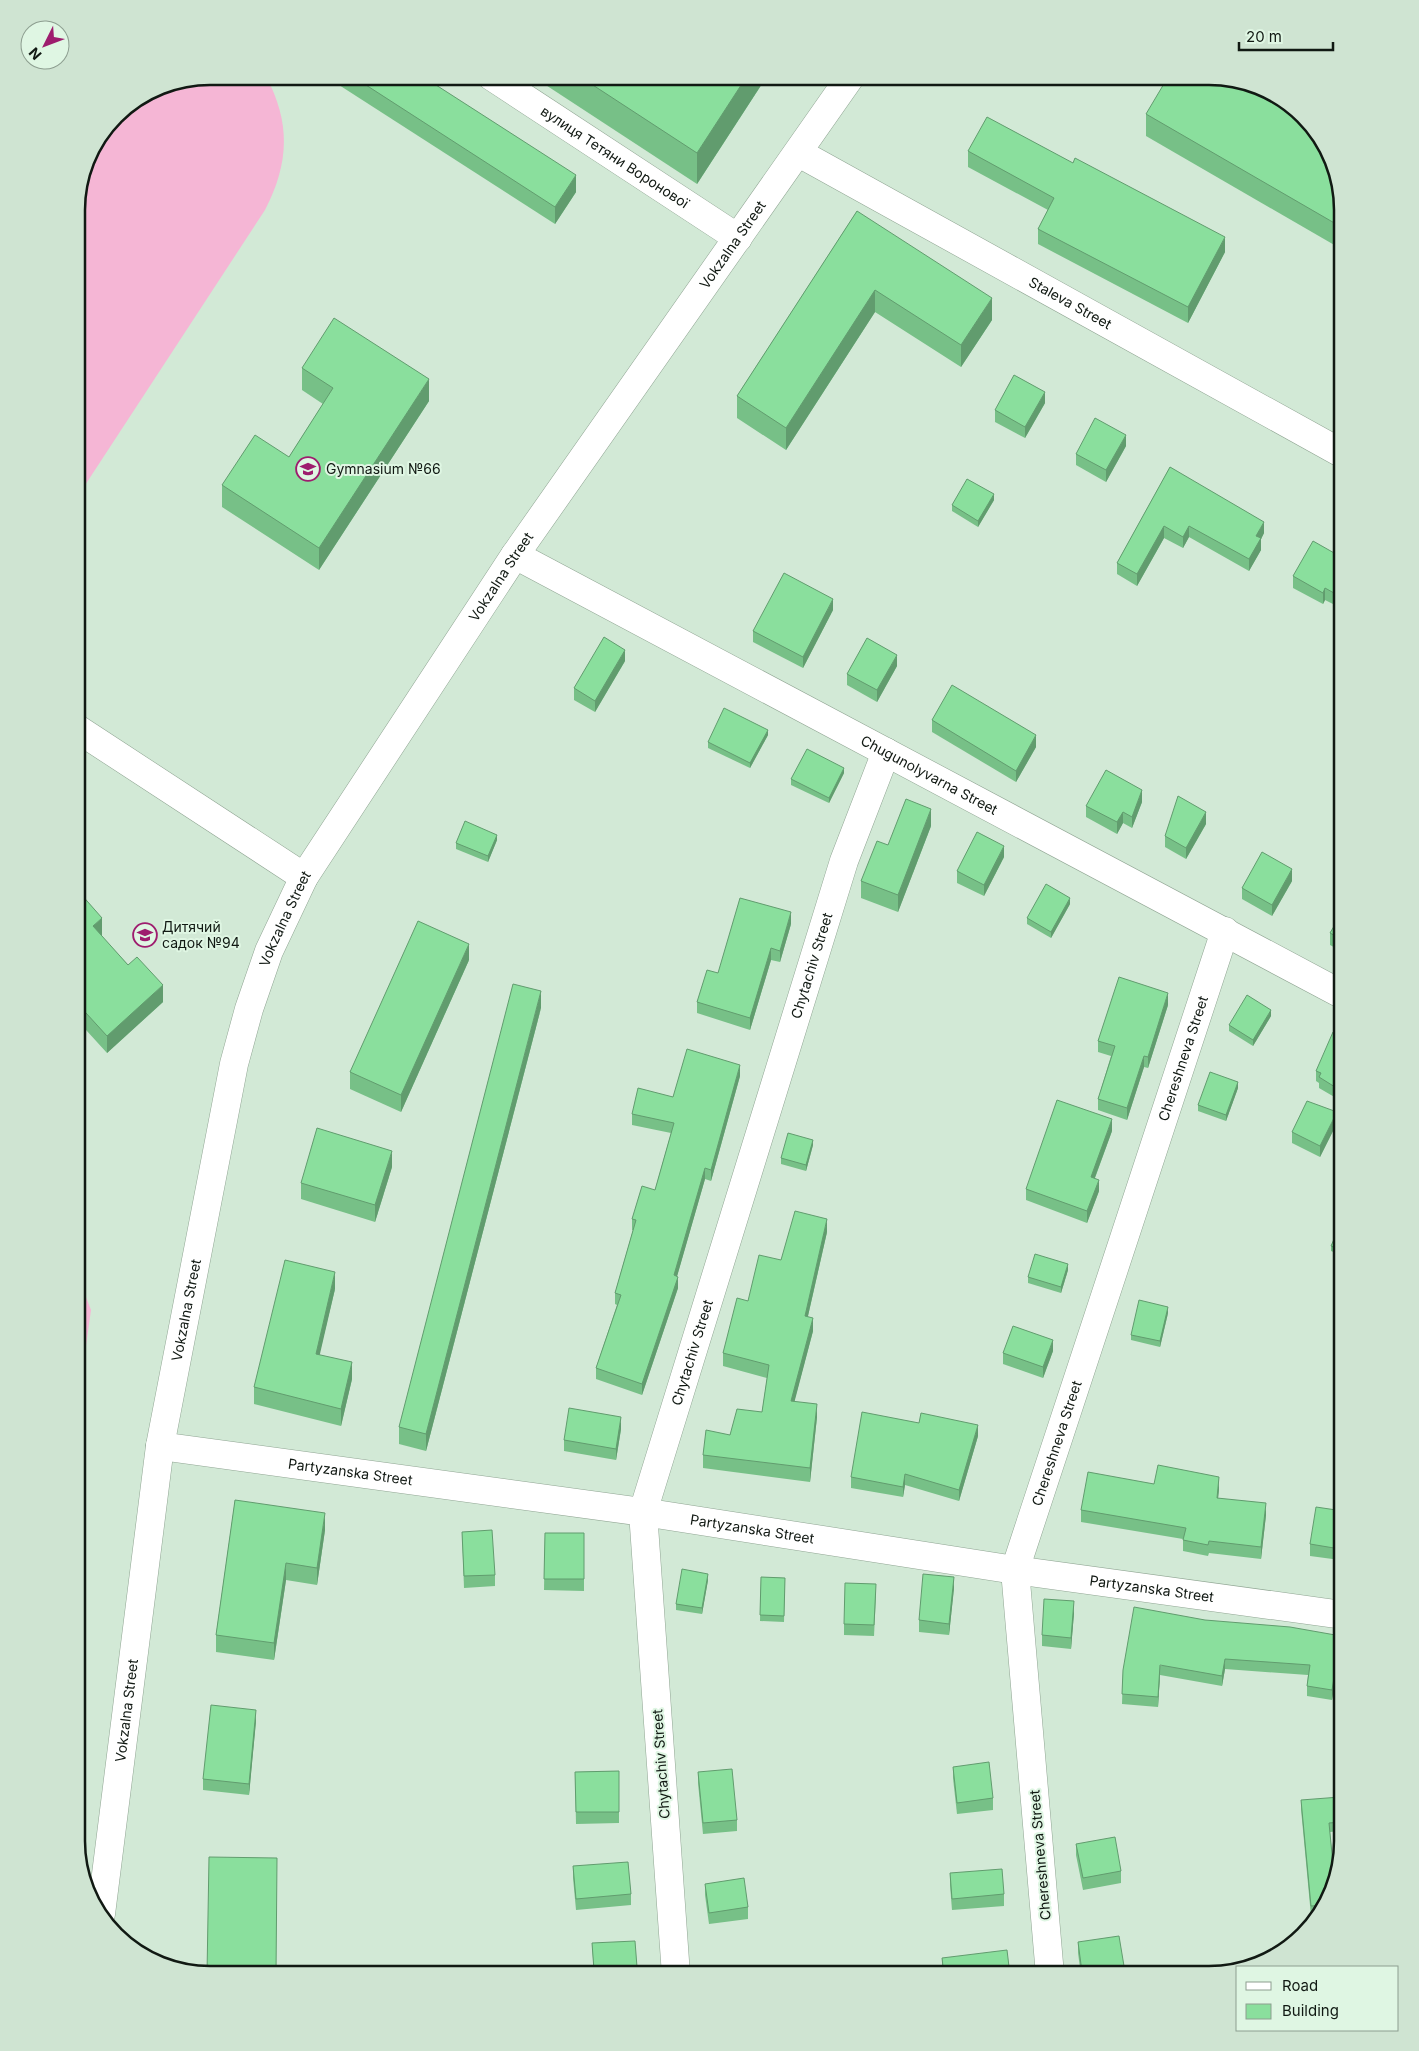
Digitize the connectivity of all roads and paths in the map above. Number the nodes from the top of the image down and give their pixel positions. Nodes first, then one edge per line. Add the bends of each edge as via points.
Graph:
1 (505, 85) edge
2 (845, 85) edge
3 (799, 153) junction
4 (738, 238) junction
5 (1334, 449) edge
6 (515, 555) junction
7 (85, 734) edge
8 (886, 752) junction
9 (304, 877) junction
10 (1226, 931) junction
11 (1334, 989) edge
12 (160, 1446) junction
13 (643, 1512) junction
14 (1015, 1570) junction
15 (1334, 1614) edge
16 (102, 1904) edge
17 (675, 1966) edge
18 (1049, 1966) edge

1 - 4 street, вулиця Тетяни Воронової
2 - 3 street, Vokzalna Street
3 - 4 street, Vokzalna Street
3 - 5 street, Staleva Street
4 - 6 street, Vokzalna Street
6 - 8 street, Chugunolyvarna Street
6 - 9 street, Vokzalna Street
7 - 9 street
8 - 10 street, Chugunolyvarna Street
8 - 13 street, Chytachiv Street via 844,861
9 - 12 street, Vokzalna Street via 269,951 234,1064
10 - 11 street, Chugunolyvarna Street
10 - 14 street, Chereshneva Street
12 - 13 street, Partyzanska Street
12 - 16 street, Vokzalna Street
13 - 14 street, Partyzanska Street
13 - 17 street, Chytachiv Street
14 - 15 street, Partyzanska Street
14 - 18 street, Chereshneva Street

